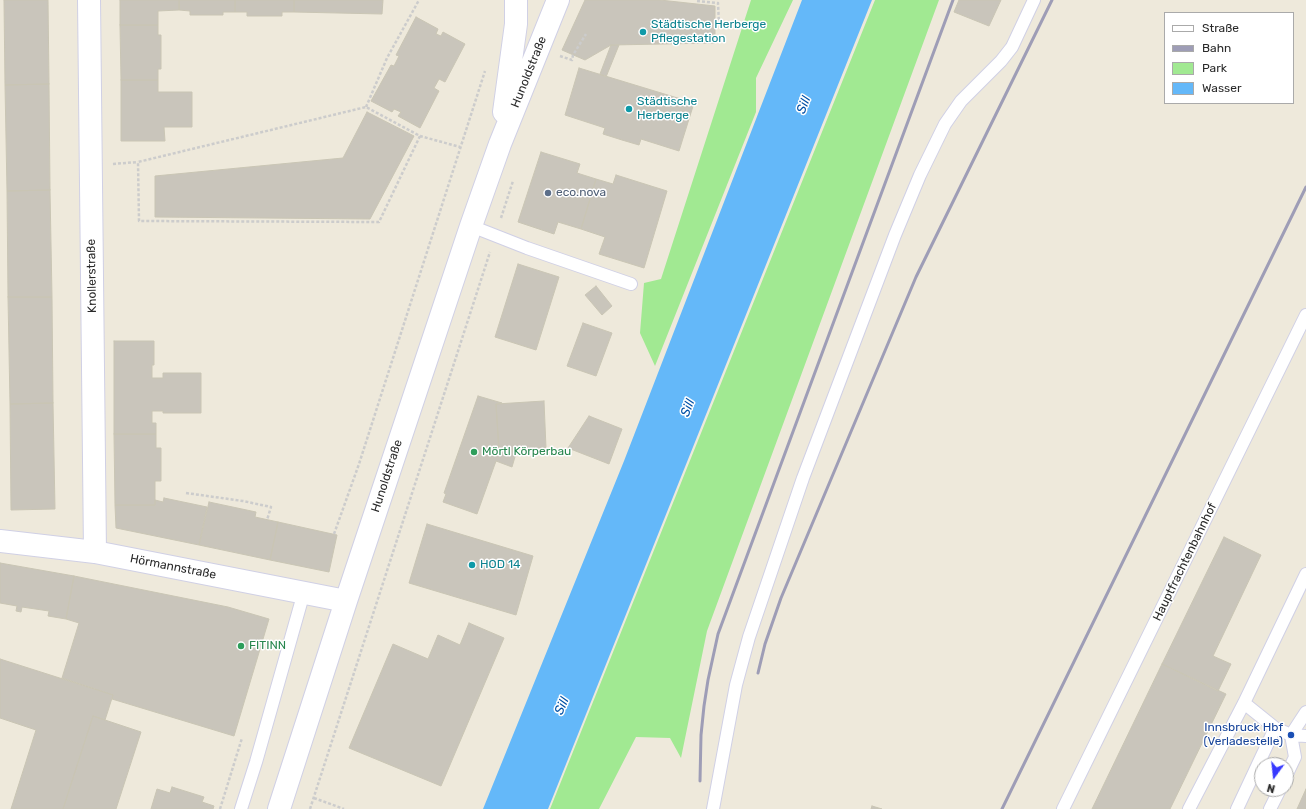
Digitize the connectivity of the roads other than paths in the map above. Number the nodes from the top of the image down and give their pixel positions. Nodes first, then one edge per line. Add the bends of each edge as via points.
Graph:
1 (89, 0) edge
2 (516, 0) edge
3 (558, 0) edge
4 (1034, 0) edge
5 (500, 144) junction
6 (471, 226) junction
7 (631, 284) dead end
8 (1306, 315) edge
9 (0, 541) edge
10 (95, 552) junction
11 (1306, 574) edge
12 (304, 592) junction
13 (346, 601) junction
14 (1244, 703) junction
15 (1306, 712) edge
16 (1275, 728) junction
17 (1291, 735) junction
18 (1306, 736) edge
19 (1294, 759) edge
20 (1276, 797) edge
21 (241, 809) edge
22 (279, 809) edge
23 (713, 809) edge
24 (1063, 809) edge
25 (1190, 809) edge
26 (1237, 809) edge
27 (1270, 809) edge

1 - 10 street, Knollerstraße
2 - 5 street, Hunoldstraße via 516,24
3 - 5 street, Hunoldstraße
4 - 23 lane via 1012,47 961,101 945,124 895,235 803,478 749,637 736,685
5 - 6 street, Hunoldstraße
6 - 7 lane
6 - 13 street, Hunoldstraße
8 - 24 lane, Hauptfrachtenbahnhof
9 - 10 street, Hörmannstraße
10 - 12 street, Hörmannstraße
11 - 14 lane
12 - 13 street, Hörmannstraße
12 - 21 lane
13 - 22 street, Hunoldstraße
14 - 16 lane
14 - 25 lane
15 - 17 lane
16 - 17 lane
16 - 26 lane
17 - 18 lane
17 - 19 lane
20 - 27 lane

